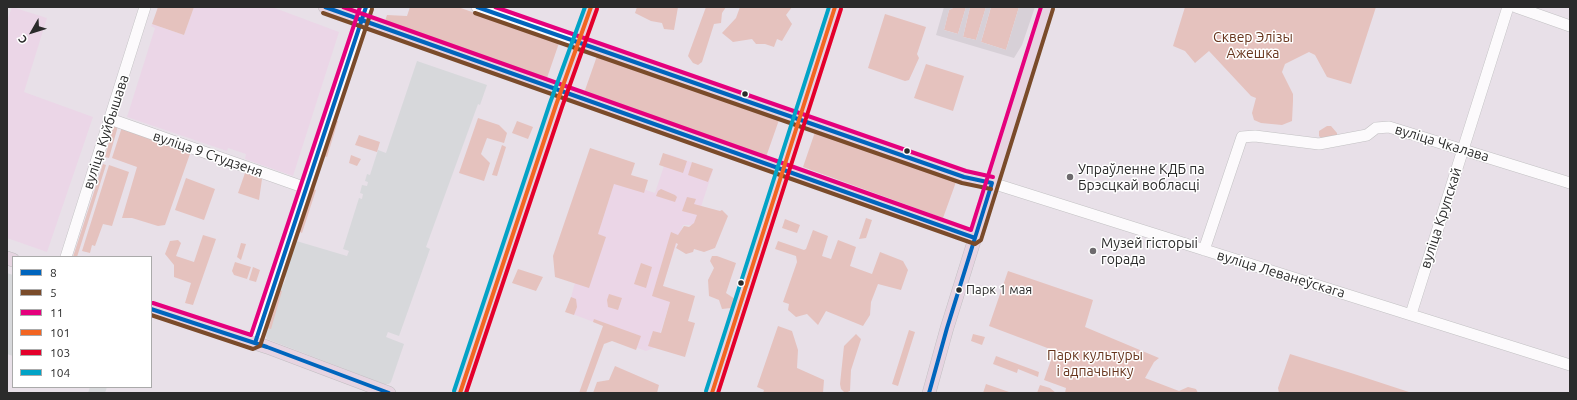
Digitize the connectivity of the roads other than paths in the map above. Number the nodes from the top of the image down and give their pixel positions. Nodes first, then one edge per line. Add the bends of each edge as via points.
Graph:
1 (145, 7) edge
2 (325, 7) edge
3 (366, 7) edge
4 (477, 7) edge
5 (592, 7) edge
6 (835, 7) edge
7 (1047, 7) edge
8 (1508, 7) edge
9 (1516, 7) edge
10 (362, 20) junction
11 (1570, 26) edge
12 (580, 43) junction
13 (562, 91) junction
14 (110, 119) junction
15 (800, 119) junction
16 (1463, 150) junction
17 (784, 169) junction
18 (992, 183) junction
19 (1570, 183) edge
20 (306, 188) junction
21 (975, 238) junction
22 (1204, 250) junction
23 (66, 256) edge
24 (152, 308) edge
25 (1411, 314) junction
26 (255, 343) junction
27 (940, 355) junction
28 (1570, 365) edge
29 (389, 393) edge
30 (460, 393) edge
31 (712, 393) edge
32 (922, 393) edge
33 (929, 393) edge
34 (937, 393) edge

1 - 14 street, вуліца Куйбышава
2 - 10 main road
3 - 10 street
4 - 12 street
5 - 12 main road
6 - 15 main road
7 - 18 main road
8 - 16 street, вуліца Крупскай
9 - 11 street
10 - 13 main road
10 - 20 street
12 - 13 main road
12 - 15 main road
13 - 17 main road
13 - 30 main road
14 - 20 street, вуліца 9 Студзеня
14 - 23 street, вуліца Куйбышава
15 - 17 main road
15 - 18 main road via 964,176
16 - 19 street, вуліца Чкалава
16 - 22 street, вуліца Чкалава via 1389,127 1376,128 1366,135 1319,144 1255,136 1242,137
16 - 25 street, вуліца Крупскай
17 - 21 main road
17 - 31 main road
18 - 21 main road
18 - 22 street, вуліца Леванеўскага
20 - 26 street
21 - 27 main road
22 - 25 street, вуліца Леванеўскага
24 - 26 main road
25 - 28 street, вуліца Леванеўскага
26 - 29 main road
27 - 32 main road
27 - 33 main road
27 - 34 main road

